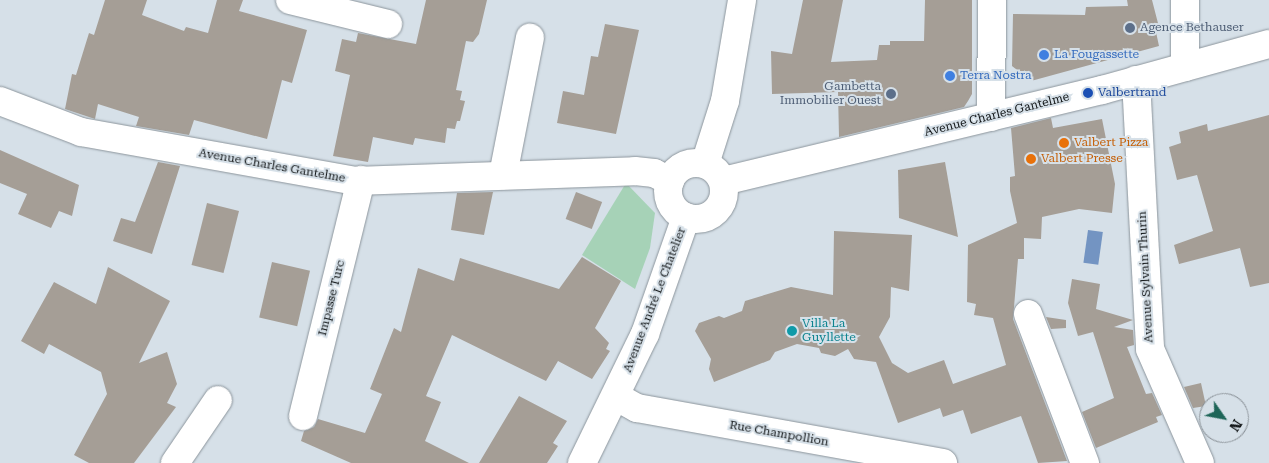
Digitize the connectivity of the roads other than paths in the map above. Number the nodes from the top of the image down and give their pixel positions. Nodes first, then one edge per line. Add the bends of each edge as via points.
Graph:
1 (290, 0) edge
2 (742, 0) edge
3 (992, 0) edge
4 (1185, 0) edge
5 (388, 24) dead end
6 (530, 38) dead end
7 (1269, 44) edge
8 (1185, 67) junction
9 (1136, 80) junction
10 (0, 101) edge
11 (991, 117) junction
12 (714, 172) junction
13 (503, 175) junction
14 (361, 180) junction
15 (670, 181) junction
16 (686, 217) junction
17 (1028, 314) dead end
18 (617, 397) junction
19 (218, 400) dead end
20 (302, 416) dead end
21 (892, 459) edge
22 (176, 463) edge
23 (582, 463) edge
24 (943, 463) edge
25 (1085, 463) edge
26 (1200, 463) edge

1 - 5 street
2 - 12 street
3 - 11 street
4 - 8 street
6 - 13 street
7 - 8 street, Avenue Charles Gantelme
8 - 9 street, Avenue Charles Gantelme
9 - 11 street, Avenue Charles Gantelme
9 - 26 street, Avenue Sylvain Thurin via 1150,349
10 - 14 street, Avenue Charles Gantelme via 81,132
11 - 12 street, Avenue Charles Gantelme
12 - 15 street via 680,168
12 - 16 street via 722,202 707,217
13 - 14 street, Avenue Charles Gantelme
13 - 15 street, Avenue Charles Gantelme via 634,171
14 - 20 street, Impasse Turc
15 - 16 street via 673,206
16 - 18 street, Avenue André Le Chatelier via 645,334
17 - 25 street
18 - 21 street, Rue Champollion via 637,408
18 - 23 street, Avenue André Le Chatelier
19 - 22 street
21 - 24 street, Rue Champollion

